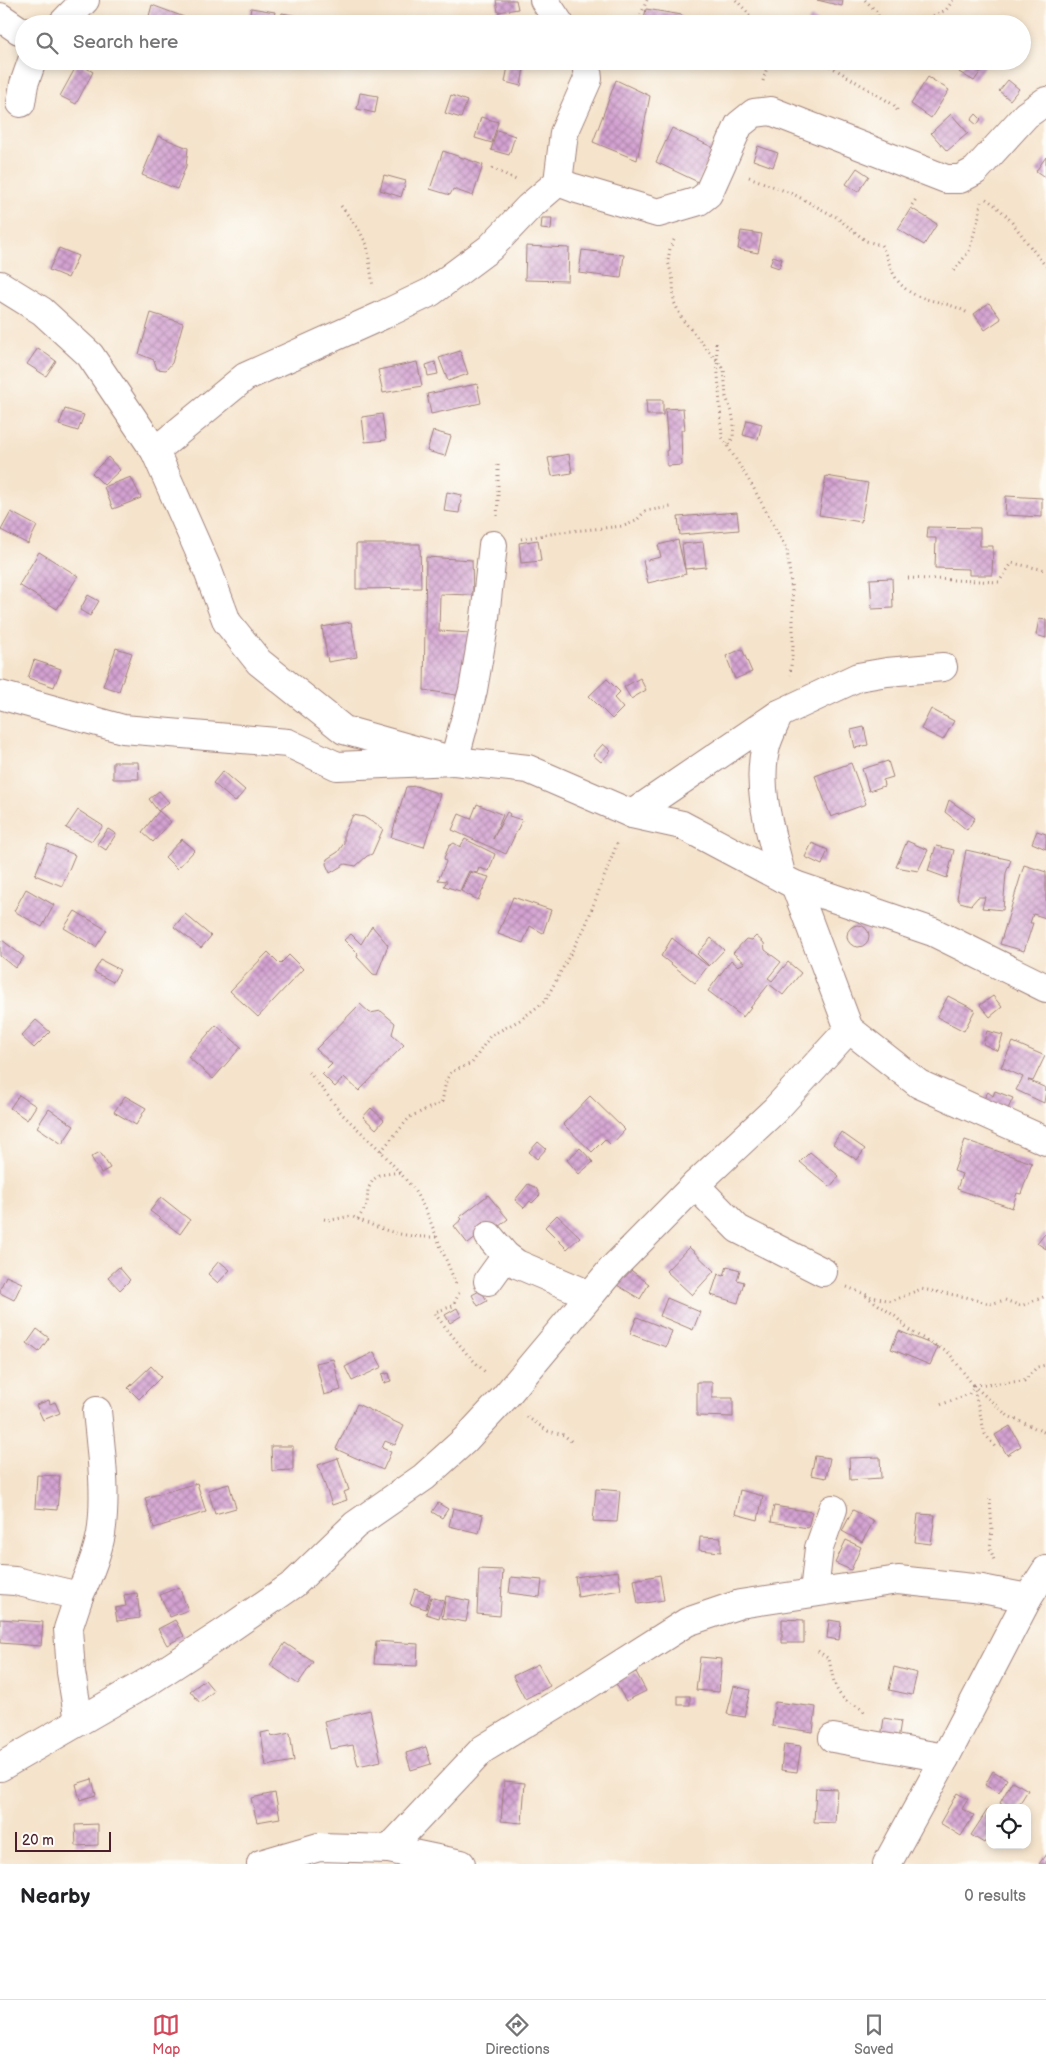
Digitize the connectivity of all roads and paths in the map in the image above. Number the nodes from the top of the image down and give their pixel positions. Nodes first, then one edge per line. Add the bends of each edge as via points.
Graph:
1 (85, 0) edge
2 (544, 0) edge
3 (647, 0) edge
4 (736, 0) edge
5 (865, 0) edge
6 (953, 0) edge
7 (71, 15) edge
8 (554, 15) edge
9 (641, 15) edge
10 (750, 15) edge
11 (878, 15) edge
12 (935, 15) edge
13 (29, 70) edge
14 (587, 70) edge
15 (837, 70) edge
16 (1046, 101) edge
17 (21, 103) dead end
18 (900, 113) dead end
19 (720, 166) junction
20 (558, 182) junction
21 (341, 206) dead end
22 (677, 235) dead end
23 (1046, 266) edge
24 (954, 271) dead end
25 (0, 285) edge
26 (969, 314) dead end
27 (383, 316) junction
28 (716, 343) dead end
29 (718, 362) junction
30 (727, 446) junction
31 (155, 452) junction
32 (498, 462) dead end
33 (671, 507) dead end
34 (493, 545) junction
35 (1046, 570) edge
36 (908, 578) dead end
37 (943, 667) dead end
38 (0, 695) edge
39 (779, 714) junction
40 (454, 761) junction
41 (632, 814) junction
42 (788, 881) junction
43 (1046, 988) edge
44 (849, 1029) junction
45 (309, 1072) dead end
46 (1046, 1141) edge
47 (381, 1151) junction
48 (401, 1172) junction
49 (695, 1185) junction
50 (324, 1219) dead end
51 (358, 1219) junction
52 (438, 1237) junction
53 (823, 1272) joint
54 (488, 1281) dead end
55 (861, 1292) junction
56 (590, 1294) junction
57 (1046, 1296) edge
58 (1046, 1365) edge
59 (973, 1385) junction
60 (504, 1397) junction
61 (940, 1405) dead end
62 (97, 1411) dead end
63 (1046, 1433) edge
64 (572, 1442) dead end
65 (996, 1448) dead end
66 (990, 1499) dead end
67 (833, 1509) dead end
68 (1046, 1570) edge
69 (0, 1580) edge
70 (814, 1592) junction
71 (79, 1596) junction
72 (1018, 1597) junction
73 (818, 1651) dead end
74 (79, 1721) junction
75 (833, 1738) dead end
76 (878, 1746) junction
77 (945, 1758) junction
78 (0, 1767) edge
79 (389, 1848) junction
80 (261, 1864) edge
81 (461, 1864) edge
82 (887, 1864) edge

1 - 7 street
2 - 8 street
3 - 9 path
4 - 10 path
5 - 11 path
6 - 12 path via 946,10
13 - 17 street
14 - 20 street via 588,79 564,133
15 - 18 path via 894,105
16 - 19 street via 1026,115 975,172 960,179 946,179 771,111 754,113 739,125
19 - 20 street via 708,194 699,201 658,212
19 - 26 path via 795,196 836,217 866,241 881,245 898,281 919,298 949,304
20 - 27 street via 490,248 431,292
21 - 27 path via 367,245 370,278
22 - 29 path via 668,261 674,302 682,319
23 - 24 path via 997,206 981,196 969,252
25 - 31 street via 42,311 90,356
27 - 31 street via 245,377
28 - 29 path
29 - 30 path via 722,437
29 - 30 path via 724,369 726,397 734,424 733,438
30 - 39 path via 787,550 793,600 793,648 789,680
31 - 40 street via 208,571 226,622 259,662 344,730
32 - 34 path
33 - 34 path via 645,511 636,521 624,526 556,533
34 - 40 street via 484,626
35 - 36 path via 1012,563 999,582
37 - 39 street via 858,677
38 - 40 street via 123,729 288,743 337,766
39 - 41 street
39 - 42 street via 766,746 763,774 766,806
40 - 41 street via 528,769
41 - 42 street via 682,825
41 - 47 path via 616,843 585,927 545,1001 520,1020 490,1036 472,1062 451,1072 442,1102 410,1118
42 - 43 street via 933,932
42 - 44 street
44 - 46 street via 919,1084
44 - 49 street via 776,1110
45 - 47 path via 343,1115
47 - 48 path
48 - 51 path via 379,1175 373,1180 368,1190 367,1206
48 - 52 path
49 - 53 street via 738,1230
49 - 56 street
50 - 51 path via 350,1216
51 - 52 path via 381,1230 406,1236
52 - 60 path via 459,1294 453,1306 435,1314
53 - 55 path
54 - 56 street via 498,1246 517,1264
55 - 57 path via 892,1301 921,1289 990,1304 1005,1300 1022,1306
55 - 59 path via 910,1331 949,1353
56 - 60 street
58 - 59 path via 1037,1366 1024,1381
59 - 61 path via 969,1394
59 - 63 path via 1008,1416
59 - 65 path via 985,1434
60 - 64 path via 548,1431 564,1435
60 - 74 street via 465,1440 424,1477 355,1525 294,1584 151,1680
62 - 71 street via 104,1503 91,1570
66 - 72 path via 990,1548 994,1563 1009,1590
67 - 70 street via 819,1548
68 - 72 street
69 - 71 street
70 - 72 street via 898,1580 982,1589
70 - 79 street via 740,1604 686,1622 483,1749
71 - 74 street via 68,1629
72 - 77 street
73 - 76 path via 829,1659 833,1682 845,1701 862,1709 874,1726
74 - 78 street
75 - 76 street
76 - 77 street
77 - 82 street
79 - 80 street via 319,1847
79 - 81 street

